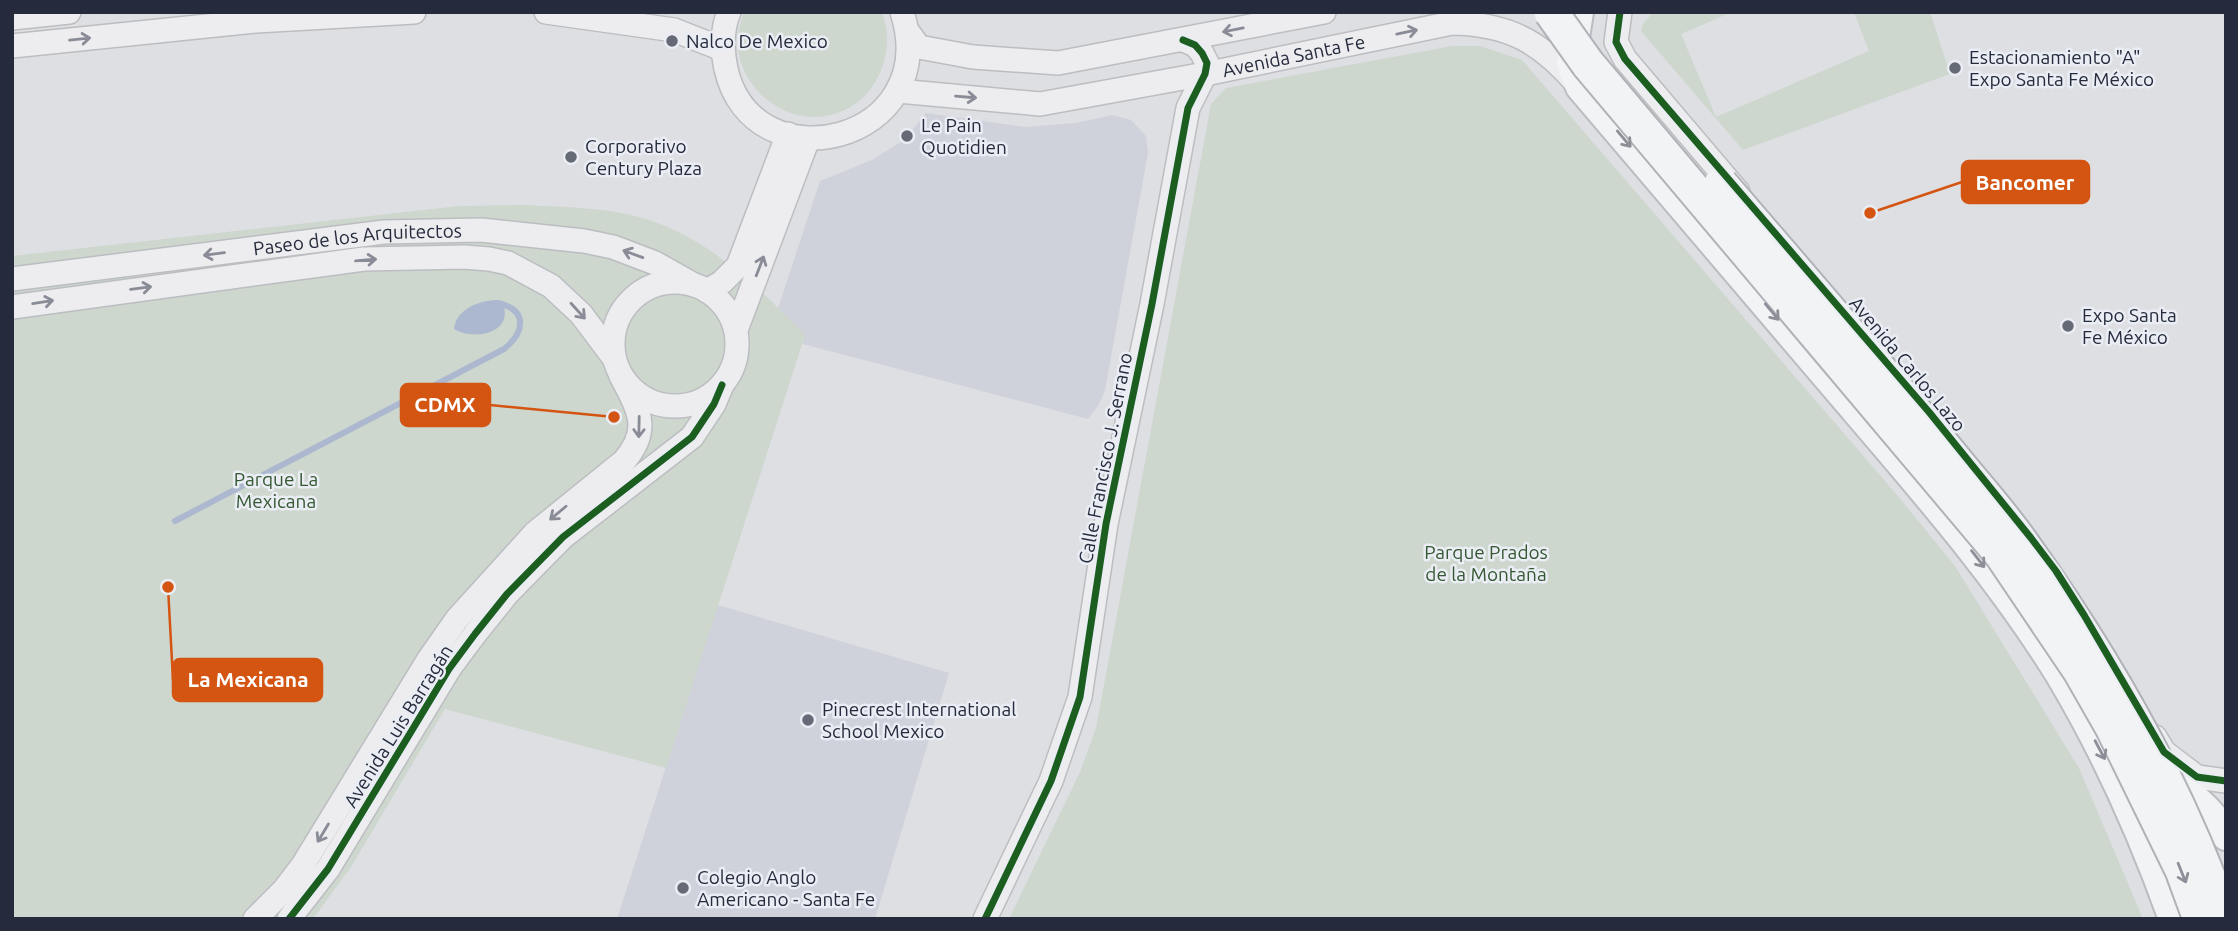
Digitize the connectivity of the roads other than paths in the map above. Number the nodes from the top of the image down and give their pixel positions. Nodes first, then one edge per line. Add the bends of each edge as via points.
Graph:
1 (69, 12) edge
2 (414, 12) edge
3 (546, 12) edge
4 (729, 12) edge
5 (1324, 12) edge
6 (1551, 12) edge
7 (1578, 12) edge
8 (1620, 12) edge
9 (12, 18) edge
10 (905, 22) edge
11 (1183, 40) junction
12 (12, 46) edge
13 (722, 49) junction
14 (1205, 74) junction
15 (1580, 87) junction
16 (898, 91) junction
17 (798, 137) junction
18 (70, 271) junction
19 (12, 279) edge
20 (701, 288) junction
21 (73, 297) junction
22 (12, 307) edge
23 (736, 330) junction
24 (618, 367) junction
25 (722, 385) junction
26 (1936, 505) junction
27 (2031, 538) junction
28 (446, 654) junction
29 (2226, 781) edge
30 (2120, 788) junction
31 (2226, 836) edge
32 (254, 919) edge
33 (289, 919) edge
34 (985, 919) edge
35 (2173, 919) edge
36 (2200, 919) edge
37 (2224, 919) edge

1 - 9 street
12 -> 2 street via 256,21
3 - 13 street via 674,30
4 - 13 street
5 -> 11 street, Avenida Santa Fe
6 -> 36 highway, bridge via 1588,64 2001,554 2112,727 2182,870
7 - 15 main road via 1571,63
7 - 37 highway, Avenida Carlos Lazo, bridge via 2023,544 2135,717 2203,859
8 - 27 street, Avenida Carlos Lazo via 1616,42 1625,60 1929,412
10 - 11 street, Avenida Santa Fe via 919,47 1058,64
10 - 16 street via 906,69
11 - 14 street via 1202,53 1207,63
13 - 17 street via 729,82 747,110 771,128
14 -> 15 street, Avenida Santa Fe via 1452,23 1509,31 1556,59
16 -> 14 street, Avenida Santa Fe via 1040,104
14 - 34 street, Calle Francisco J. Serrano via 1188,108 1106,524 1080,697 1051,781
15 -> 26 main road
16 - 17 street via 878,116 840,137
17 - 20 street via 738,266 722,282
23 -> 17 street
18 - 19 street, Paseo de los Arquitectos
20 -> 18 street, Paseo de los Arquitectos via 656,263 613,247 481,230 384,232
18 - 21 street
20 - 23 street via 720,301
20 - 24 street via 660,283 627,303 612,339
22 -> 21 street, Paseo de los Arquitectos
21 -> 24 street, Paseo de los Arquitectos via 364,259 489,259 508,263 551,286 581,314
23 - 25 street via 733,368
24 - 25 street via 634,391 670,406 690,405
24 -> 28 street, Avenida Luis Barragán via 640,418 633,452 535,533 479,593
25 - 28 street, Avenida Luis Barragán via 692,437 563,537
26 - 27 main road
26 -> 30 main road via 2008,598 2060,676
27 - 29 street, Avenida Carlos Lazo via 2091,626 2164,752 2197,777
28 -> 32 street, Avenida Luis Barragán via 303,865
28 - 33 street, Avenida Luis Barragán via 328,869
30 - 31 main road via 2151,784 2181,790 2205,807
30 - 35 main road

